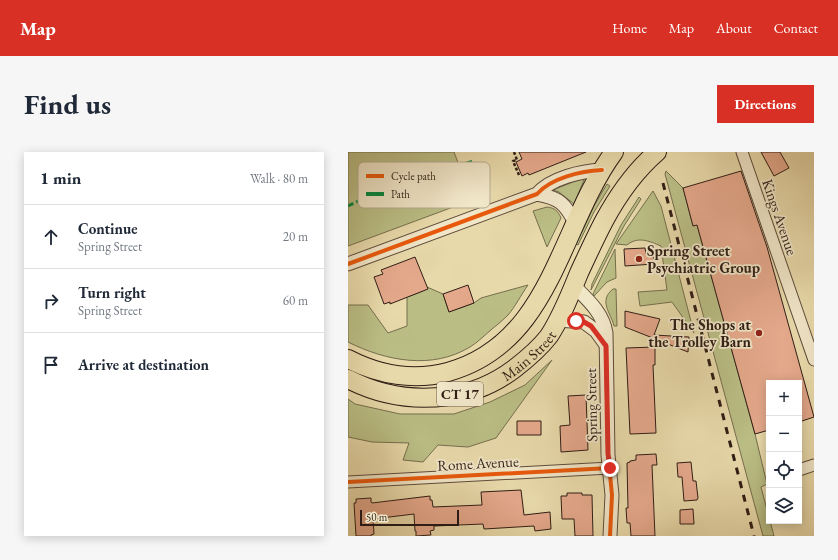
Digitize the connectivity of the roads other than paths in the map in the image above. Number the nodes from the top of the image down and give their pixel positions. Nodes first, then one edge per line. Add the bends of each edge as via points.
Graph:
1 (614, 152) edge
2 (742, 152) edge
3 (645, 158) edge
4 (602, 170) junction
5 (537, 194) junction
6 (576, 224) junction
7 (348, 264) edge
8 (574, 286) junction
9 (558, 320) junction
10 (606, 346) junction
11 (348, 359) edge
12 (814, 360) edge
13 (348, 379) edge
14 (814, 465) edge
15 (610, 468) junction
16 (802, 469) edge
17 (348, 482) edge
18 (610, 536) edge

1 - 4 highway, Main Street / CT 17
2 - 12 street, Kings Avenue
3 - 8 highway, Main Street / CT 17 via 608,214
4 - 5 street via 577,173 551,184
4 - 6 highway, Main Street / CT 17
5 - 6 street via 561,202
5 - 7 street
6 - 11 highway, Main Street / CT 17 via 549,281 530,312 509,337 482,358 443,373 412,376 382,372
8 - 9 highway, Main Street / CT 17
8 - 10 street, Spring Street via 603,321
9 - 10 street via 584,322 596,331
9 - 13 highway, Main Street / CT 17 via 544,342 524,361 495,382 468,392 434,398 408,397 380,392
10 - 15 street, Spring Street
14 - 16 street
15 - 17 street, Rome Avenue
15 - 18 street, Spring Street

